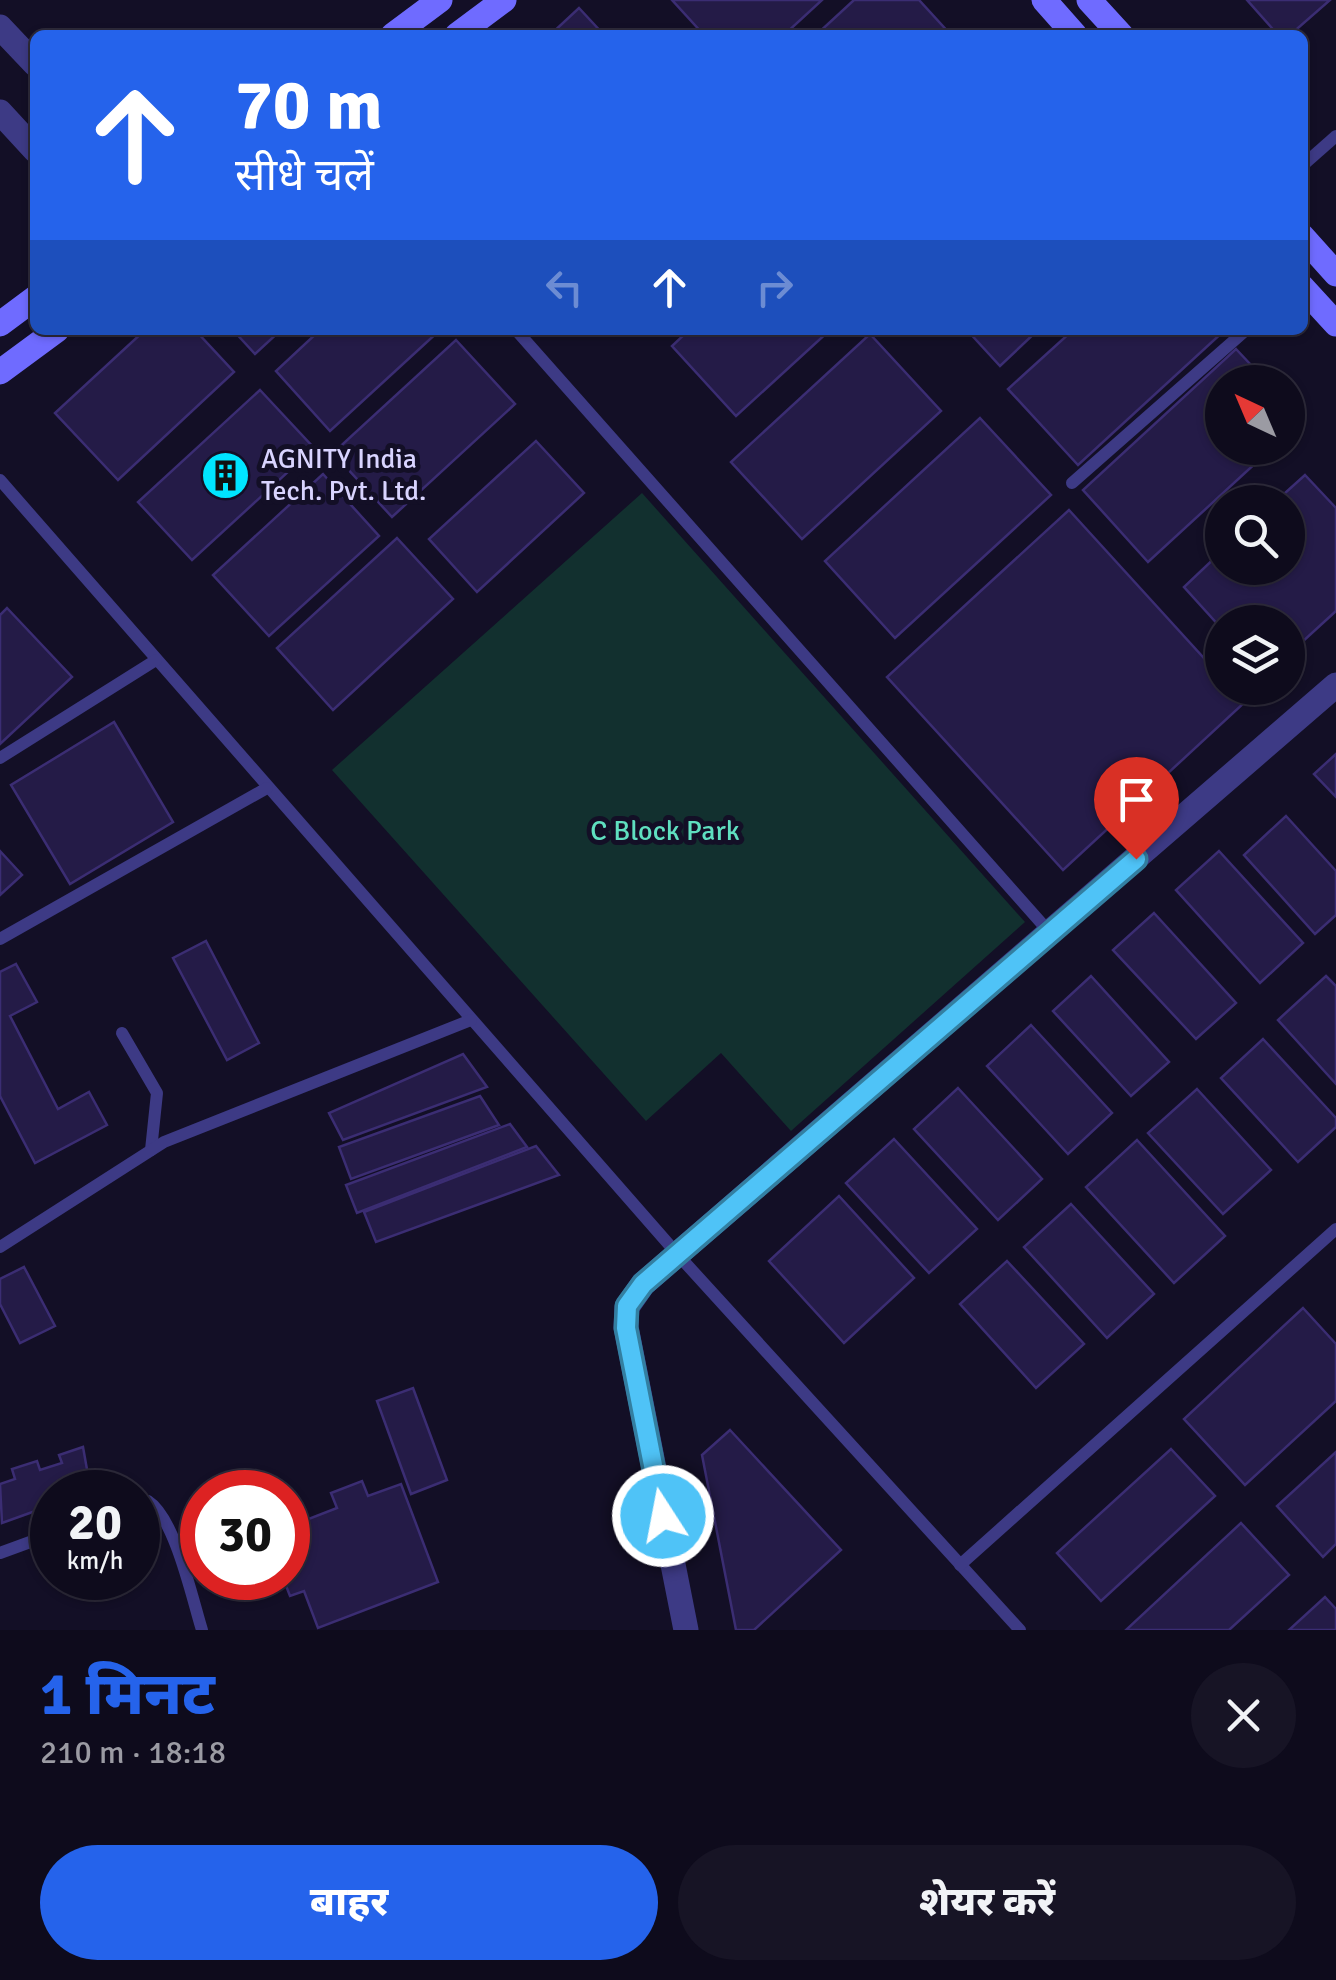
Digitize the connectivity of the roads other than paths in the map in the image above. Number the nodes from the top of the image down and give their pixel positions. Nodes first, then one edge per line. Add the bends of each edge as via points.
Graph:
1 (440, 0) edge
2 (504, 0) edge
3 (1044, 0) edge
4 (1089, 0) edge
5 (0, 27) edge
6 (399, 30) edge
7 (464, 30) edge
8 (1071, 30) edge
9 (1116, 30) edge
10 (30, 59) edge
11 (0, 112) edge
12 (1336, 136) edge
13 (30, 145) edge
14 (1308, 161) edge
15 (1308, 243) edge
16 (1336, 274) edge
17 (1308, 293) edge
18 (30, 302) edge
19 (0, 324) edge
20 (1336, 324) edge
21 (50, 335) edge
22 (520, 335) edge
23 (1240, 335) edge
24 (0, 372) edge
25 (0, 480) edge
26 (1072, 483) dead end
27 (156, 660) junction
28 (1336, 685) edge
29 (0, 758) edge
30 (267, 788) junction
31 (1051, 934) junction
32 (0, 940) edge
33 (471, 1020) junction
34 (122, 1033) dead end
35 (150, 1150) junction
36 (1334, 1236) edge
37 (0, 1247) edge
38 (679, 1256) junction
39 (160, 1513) edge
40 (30, 1542) edge
41 (0, 1553) edge
42 (960, 1565) junction
43 (202, 1630) edge
44 (686, 1630) edge
45 (1020, 1630) edge

1 - 6 street
2 - 7 street
3 - 8 street
4 - 9 street
5 - 10 street
11 - 13 street
12 - 14 lane
15 - 16 street
17 - 20 street
18 - 19 street
21 - 24 street
22 - 31 lane
23 - 26 lane
25 - 27 lane
27 - 29 lane
27 - 30 lane
28 - 31 street
30 - 32 lane
30 - 33 lane
31 - 38 street
33 - 35 lane
33 - 38 lane
34 - 35 lane via 157,1093
35 - 37 lane
36 - 42 lane
38 - 42 lane
38 - 44 street via 643,1284 627,1306 626,1328
39 - 43 lane
40 - 41 lane
42 - 45 lane

